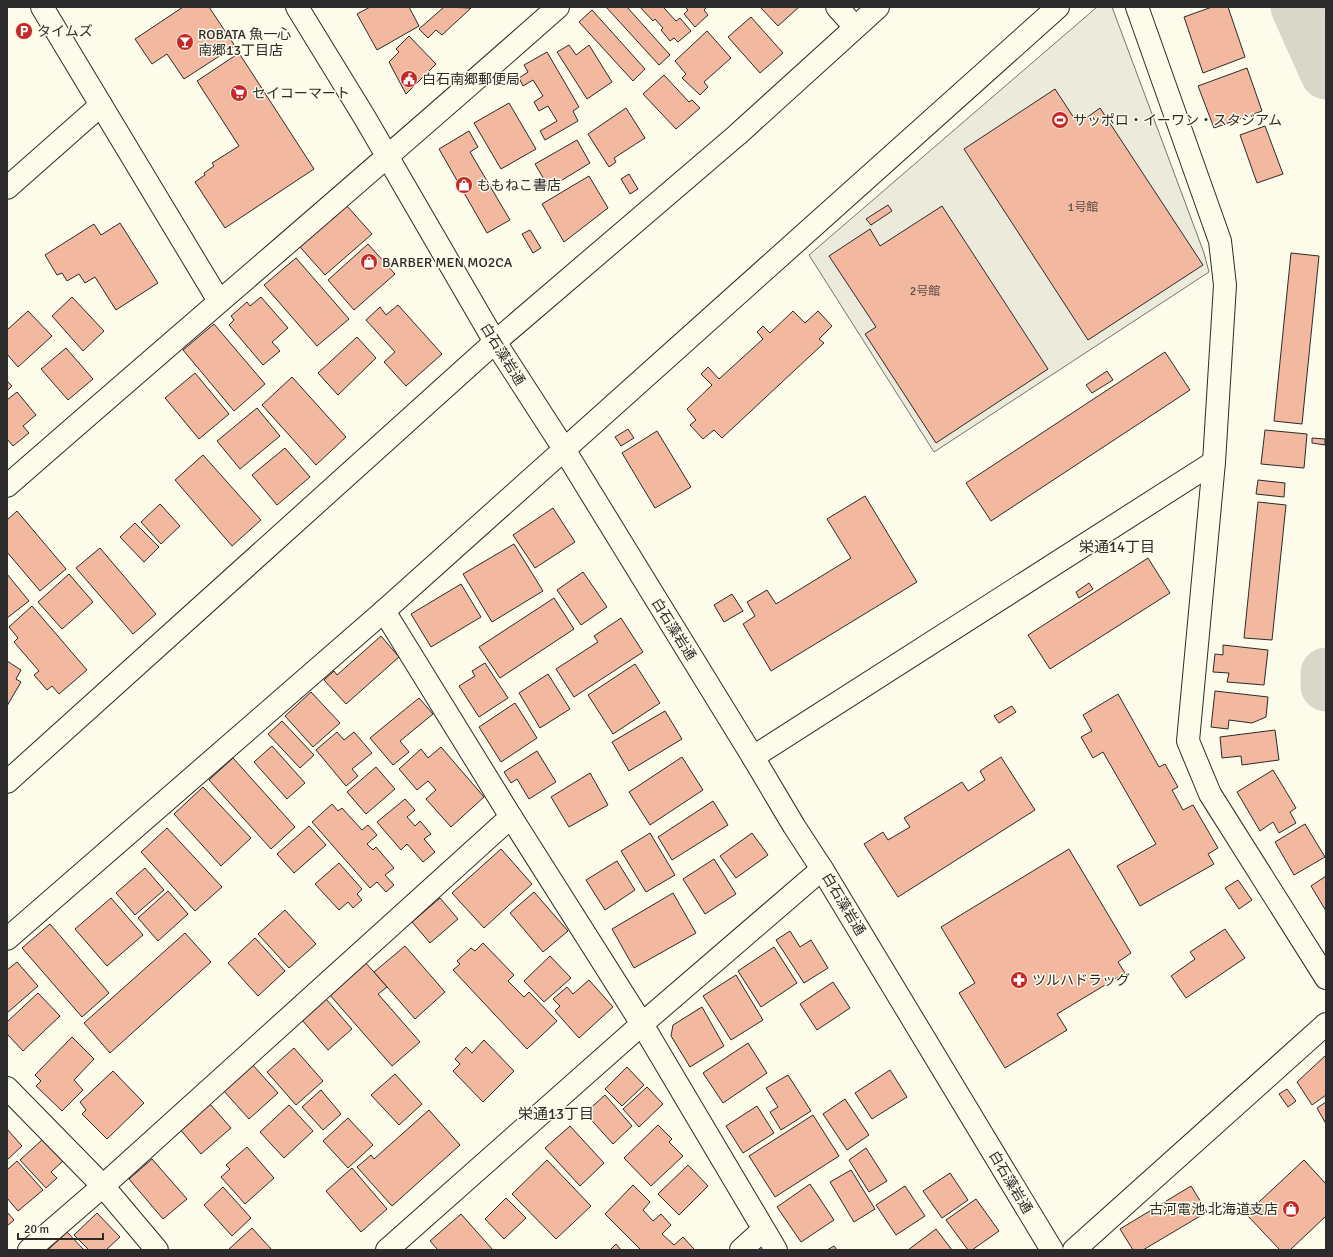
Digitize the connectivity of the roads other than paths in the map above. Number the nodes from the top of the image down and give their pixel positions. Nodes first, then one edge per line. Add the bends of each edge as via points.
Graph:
1 (42, 7) edge
2 (297, 7) edge
3 (558, 7) edge
4 (837, 7) edge
5 (878, 7) edge
6 (1058, 7) edge
7 (1137, 7) edge
8 (855, 28) junction
9 (101, 105) junction
10 (388, 158) junction
11 (7, 188) edge
12 (219, 301) junction
13 (495, 342) junction
14 (560, 444) junction
15 (1214, 462) junction
16 (7, 486) edge
17 (384, 611) junction
18 (753, 757) junction
19 (7, 782) edge
20 (511, 817) junction
21 (822, 868) junction
22 (7, 939) edge
23 (1326, 978) edge
24 (642, 1024) junction
25 (1326, 1024) edge
26 (7, 1088) edge
27 (103, 1186) junction
28 (764, 1230) junction
29 (29, 1250) edge
30 (157, 1250) edge
31 (387, 1250) edge
32 (741, 1250) edge
33 (776, 1250) edge
34 (1052, 1250) edge
35 (1074, 1250) edge

1 - 9 street
2 - 10 street, 白石藻岩通
3 - 10 street
4 - 8 street
5 - 8 street
6 - 14 street
7 - 15 street via 1220,241 1225,285
8 - 13 street via 738,134
9 - 11 street
9 - 12 street
10 - 12 street
10 - 13 street, 白石藻岩通
12 - 16 street
13 - 14 street, 白石藻岩通
13 - 19 street
14 - 17 street
14 - 18 street, 白石藻岩通
15 - 18 street
15 - 23 street via 1188,741 1210,794
17 - 20 street
17 - 22 street
18 - 21 street, 白石藻岩通
20 - 24 street
20 - 27 street
21 - 24 street
21 - 34 street, 白石藻岩通
24 - 28 street
24 - 31 street
25 - 35 street
26 - 27 street
27 - 29 street
27 - 30 street
28 - 32 street
28 - 33 street

